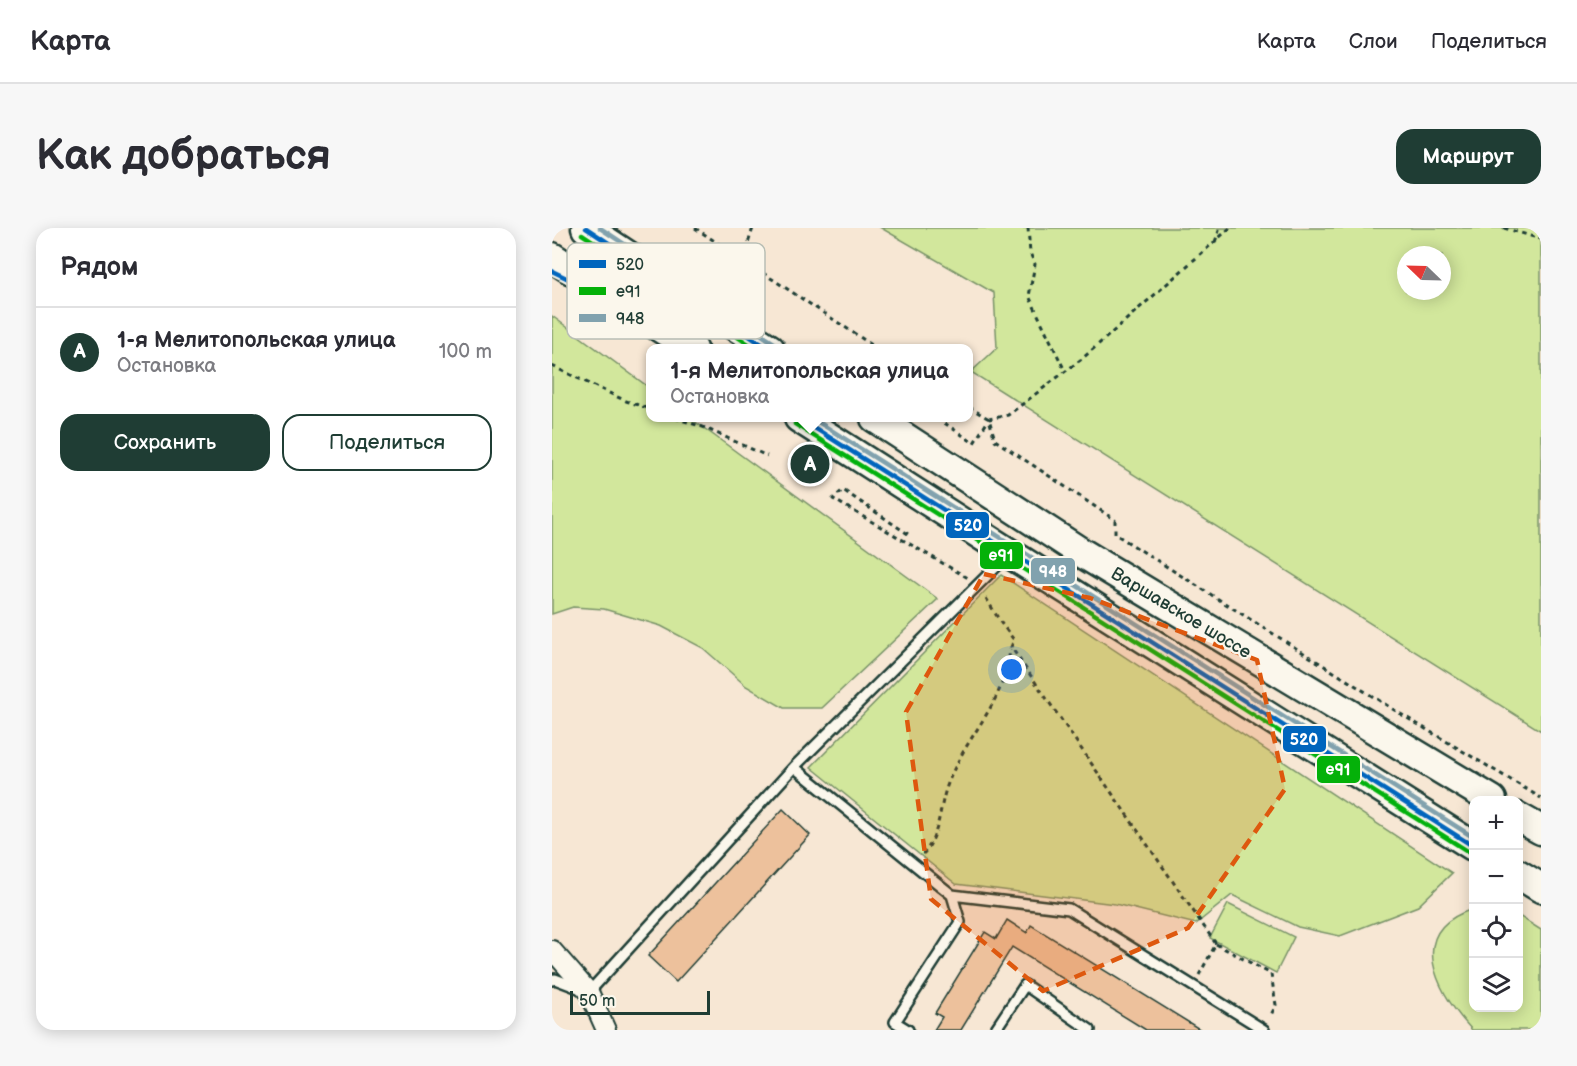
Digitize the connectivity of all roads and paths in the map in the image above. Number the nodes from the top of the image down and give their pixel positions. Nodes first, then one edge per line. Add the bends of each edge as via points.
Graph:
1 (586, 228) edge
2 (695, 228) edge
3 (753, 228) edge
4 (1028, 228) edge
5 (1220, 228) edge
6 (1230, 228) edge
7 (1504, 228) edge
8 (1541, 239) edge
9 (609, 243) edge
10 (718, 243) edge
11 (748, 243) edge
12 (1214, 244) junction
13 (552, 257) edge
14 (567, 267) edge
15 (765, 274) edge
16 (872, 344) edge
17 (552, 366) edge
18 (1065, 371) junction
19 (646, 407) edge
20 (973, 409) edge
21 (989, 419) junction
22 (689, 422) edge
23 (807, 422) edge
24 (883, 422) edge
25 (944, 422) edge
26 (767, 456) dead end
27 (908, 534) dead end
28 (1009, 553) junction
29 (977, 584) junction
30 (1011, 647) junction
31 (794, 767) junction
32 (1484, 796) edge
33 (1541, 798) edge
34 (1523, 812) edge
35 (1541, 817) edge
36 (1523, 820) edge
37 (1541, 830) edge
38 (1469, 843) edge
39 (894, 848) junction
40 (1523, 877) edge
41 (1541, 888) edge
42 (952, 895) junction
43 (1216, 944) junction
44 (552, 950) edge
45 (552, 980) edge
46 (1192, 986) junction
47 (589, 992) junction
48 (1266, 1026) edge
49 (606, 1030) edge
50 (908, 1030) edge
51 (996, 1030) edge
52 (1090, 1030) edge

1 - 9 main road
2 - 10 path
3 - 11 path
4 - 18 path via 1035,264 1029,296
5 - 12 path
6 - 12 path
7 - 8 path
12 - 18 path
13 - 14 main road
15 - 16 path
17 - 19 path
18 - 21 path via 1008,416
20 - 21 path
21 - 25 path via 974,442
21 - 33 path via 995,440 1115,520 1115,534
22 - 26 path
23 - 28 main road
24 - 32 main road, Варшавское шоссе via 1082,554
27 - 29 path via 843,490 833,499
28 - 29 lane
28 - 38 main road
29 - 30 path via 1014,640
29 - 31 lane
30 - 39 path via 997,699 954,769 931,845 924,854
30 - 43 path
31 - 39 lane
31 - 47 lane
34 - 35 street
36 - 37 main road
39 - 42 lane
40 - 41 main road
42 - 46 lane via 1069,909
42 - 50 lane via 960,922 895,1022
43 - 46 path
43 - 48 path via 1271,974 1276,1005
44 - 47 street
45 - 47 lane
46 - 48 lane
47 - 49 street
51 - 52 lane via 1025,985

